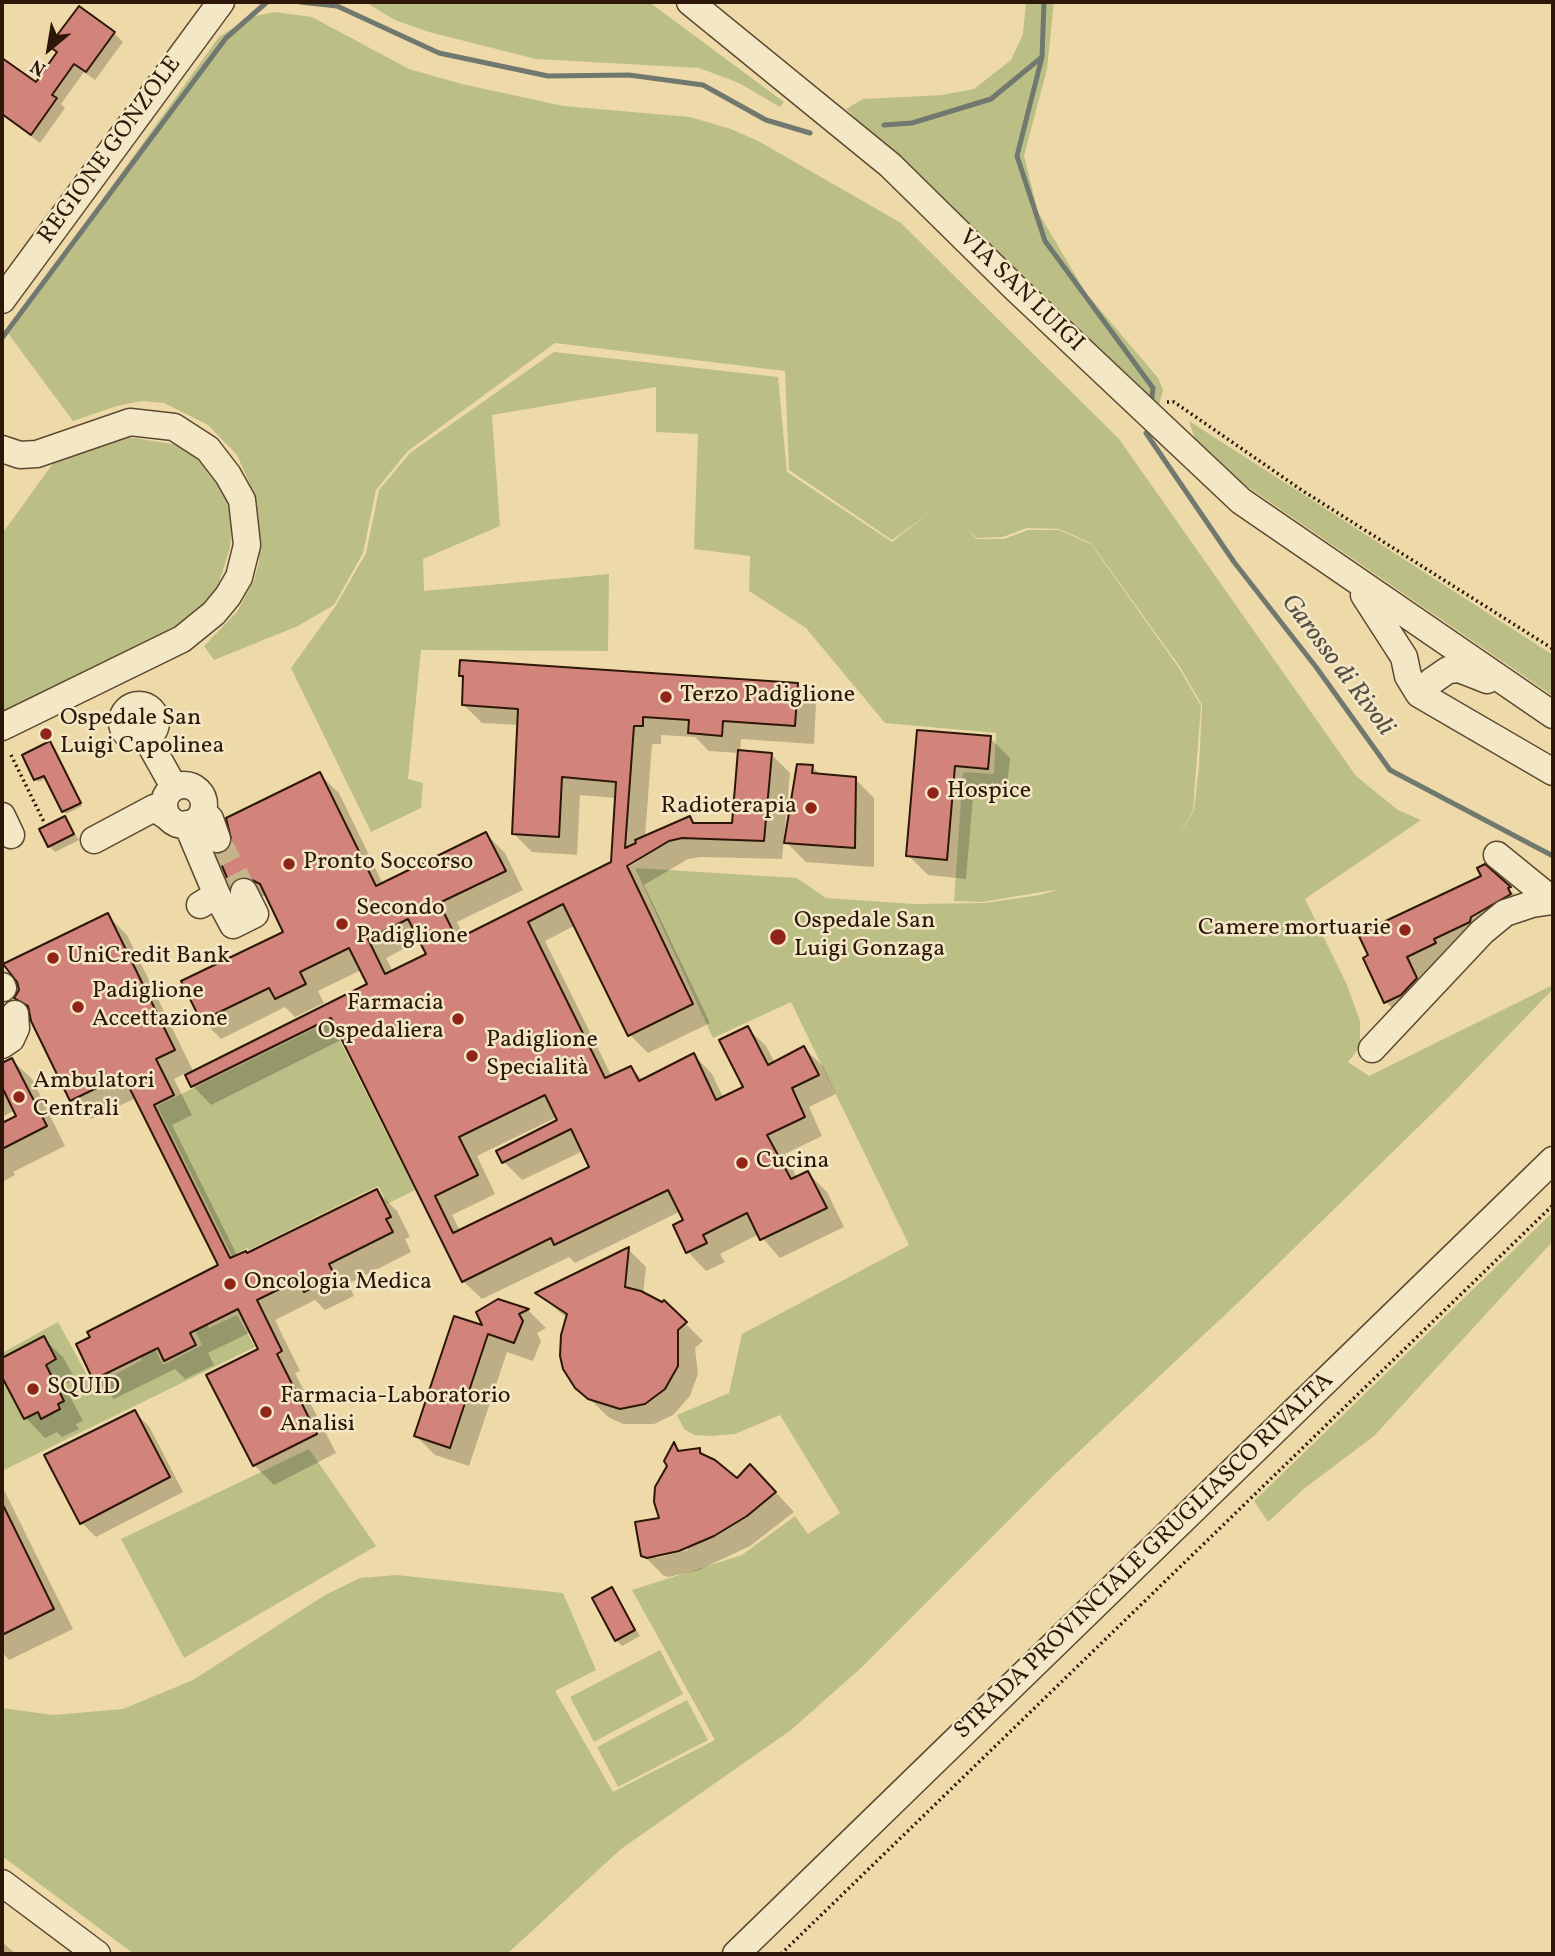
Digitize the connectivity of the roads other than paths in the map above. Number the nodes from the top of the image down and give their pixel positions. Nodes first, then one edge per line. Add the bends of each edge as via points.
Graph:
1 (221, 2) edge
2 (690, 2) edge
3 (2, 300) edge
4 (2, 449) edge
5 (1352, 580) junction
6 (1448, 643) junction
7 (1420, 679) junction
8 (1553, 718) edge
9 (2, 727) edge
10 (146, 737) dead end
11 (1553, 772) edge
12 (186, 818) junction
13 (217, 839) tunnel mouth
14 (94, 840) dead end
15 (1497, 855) dead end
16 (244, 892) tunnel mouth
17 (1552, 900) edge
18 (15, 1014) dead end
19 (2, 1045) edge
20 (1372, 1049) dead end
21 (1553, 1160) edge
22 (2, 1883) edge
23 (97, 1954) edge
24 (736, 1954) edge

1 - 3 street, REGIONE GONZOLE
2 - 5 street, VIA SAN LUIGI via 890,165 1241,501
4 - 9 street via 37,454 130,422 174,427 208,449 228,475 242,500 247,545 239,577 228,596 182,639
5 - 6 street, VIA SAN LUIGI
5 - 7 street, VIA SAN LUIGI
6 - 7 street
6 - 8 street, VIA SAN LUIGI
7 - 8 street, VIA SAN LUIGI via 1459,669
7 - 11 street, VIA SAN LUIGI via 1419,694
10 - 12 street via 174,787 164,801
12 - 13 street via 209,818
12 - 14 street via 154,808
12 - 16 street via 209,900 233,925 255,914
15 - 17 street
17 - 20 street via 1505,913 1482,932
18 - 19 street via 16,1028
21 - 24 street, STRADA PROVINCIALE GRUGLIASCO RIVALTA
22 - 23 street

